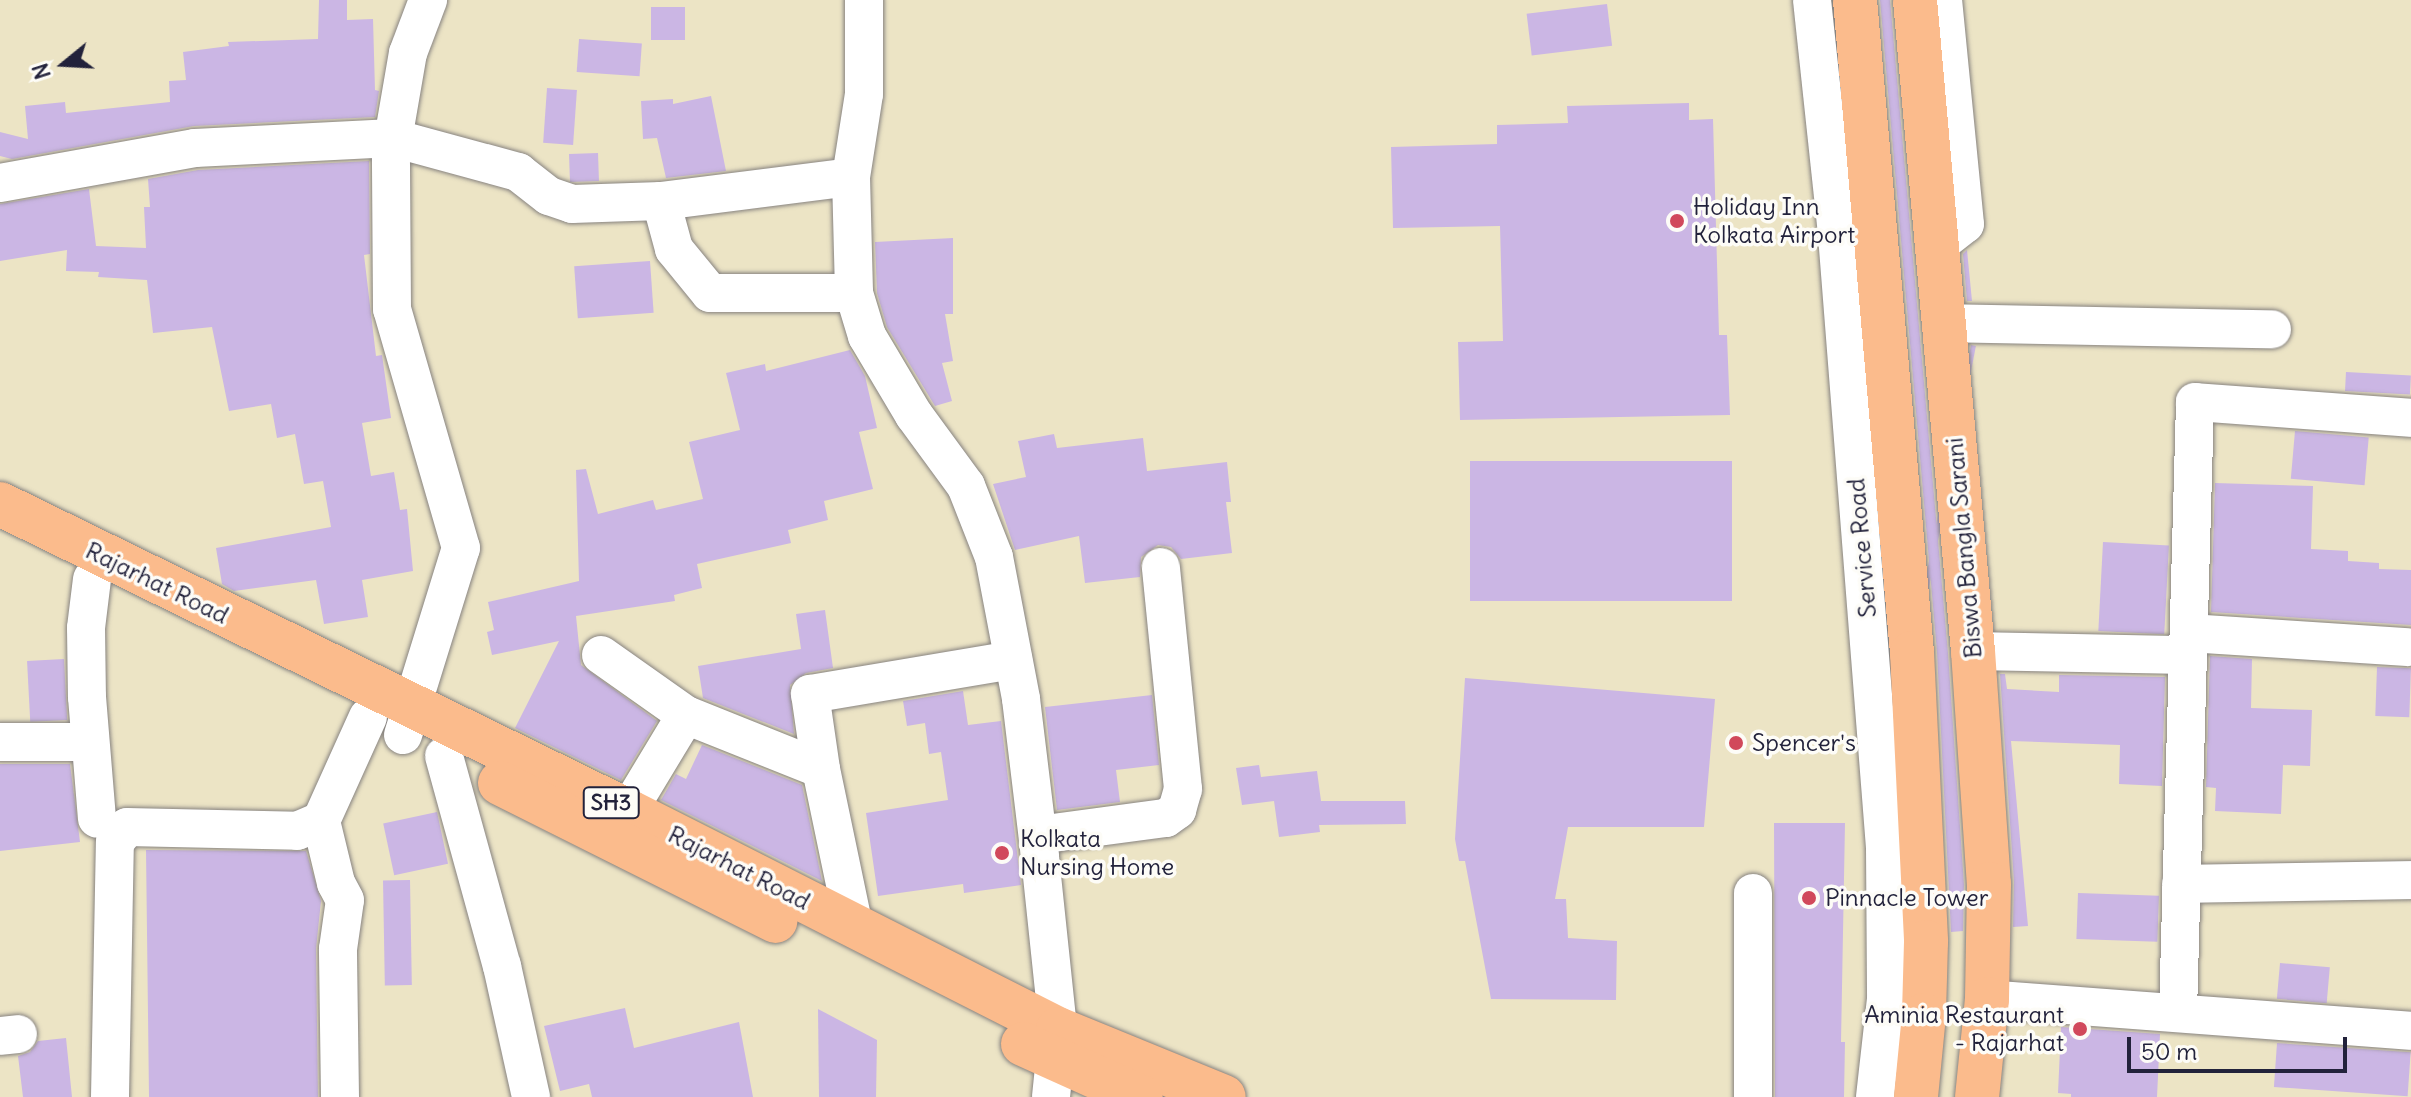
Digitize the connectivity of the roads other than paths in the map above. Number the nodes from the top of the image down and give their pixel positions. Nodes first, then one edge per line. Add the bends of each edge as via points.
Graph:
1 (428, 0) edge
2 (864, 0) edge
3 (1812, 0) edge
4 (1855, 0) edge
5 (1915, 0) edge
6 (1943, 0) edge
7 (393, 138) junction
8 (851, 177) junction
9 (0, 183) edge
10 (661, 201) junction
11 (1938, 245) junction
12 (854, 293) junction
13 (1945, 323) junction
14 (2272, 329) dead end
15 (2411, 418) edge
16 (0, 504) edge
17 (0, 533) edge
18 (1161, 567) dead end
19 (92, 579) junction
20 (2188, 644) junction
21 (2408, 647) dead end
22 (1973, 651) junction
23 (601, 655) dead end
24 (1013, 660) junction
25 (686, 715) junction
26 (394, 720) junction
27 (0, 742) edge
28 (89, 742) junction
29 (444, 756) junction
30 (821, 769) junction
31 (628, 811) junction
32 (97, 819) dead end
33 (321, 821) junction
34 (1038, 835) junction
35 (2411, 880) edge
36 (2181, 884) junction
37 (1753, 893) dead end
38 (854, 927) junction
39 (1987, 999) junction
40 (2178, 1012) junction
41 (2411, 1031) edge
42 (1054, 1062) edge
43 (110, 1097) edge
44 (340, 1097) edge
45 (531, 1097) edge
46 (1141, 1097) edge
47 (1224, 1097) edge
48 (1753, 1097) edge
49 (1875, 1097) edge
50 (1916, 1097) edge
51 (1977, 1097) edge

1 - 7 street via 408,53
2 - 8 street via 864,94
3 - 49 street, Service Road via 1837,235 1885,848 1886,999
4 - 50 main road via 1912,653 1926,942
5 - 11 main road, Biswa Bangla Sarani
6 - 11 street via 1965,224
7 - 9 street via 195,148
7 - 10 street via 518,172 549,196 572,204
7 - 26 street via 392,309 461,548
8 - 10 street
8 - 12 street
10 - 12 street via 674,249 710,293
11 - 13 main road, Biswa Bangla Sarani
12 - 24 street via 867,336 914,415 966,486 994,557
13 - 14 street
13 - 22 main road, Biswa Bangla Sarani
15 - 20 street via 2195,402
16 - 26 main road, Rajarhat Road / SH3
17 - 19 main road, Rajarhat Road / SH3
18 - 34 street via 1183,789 1177,810 1166,818
19 - 26 main road, Rajarhat Road / SH3
19 - 28 street via 86,628
20 - 21 street
20 - 22 street
20 - 36 street
22 - 39 main road, Biswa Bangla Sarani via 1989,884
23 - 25 street
24 - 30 street via 810,694
24 - 34 street
25 - 30 street
25 - 31 street
26 - 29 main road, Rajarhat Road / SH3
26 - 31 main road, Rajarhat Road / SH3
26 - 33 street
27 - 28 street
28 - 32 street
29 - 42 main road, Rajarhat Road / SH3
29 - 45 street via 502,966
30 - 38 street
31 - 38 main road, Rajarhat Road / SH3
33 - 43 street via 297,831 127,827 115,842
33 - 44 street via 345,900 338,949
34 - 42 street
35 - 36 street
36 - 40 street
37 - 48 street
38 - 42 main road, Rajarhat Road / SH3
39 - 40 street
39 - 51 main road, Biswa Bangla Sarani
40 - 41 street
42 - 46 main road, Rajarhat Road / SH3
42 - 47 main road, Rajarhat Road / SH3

